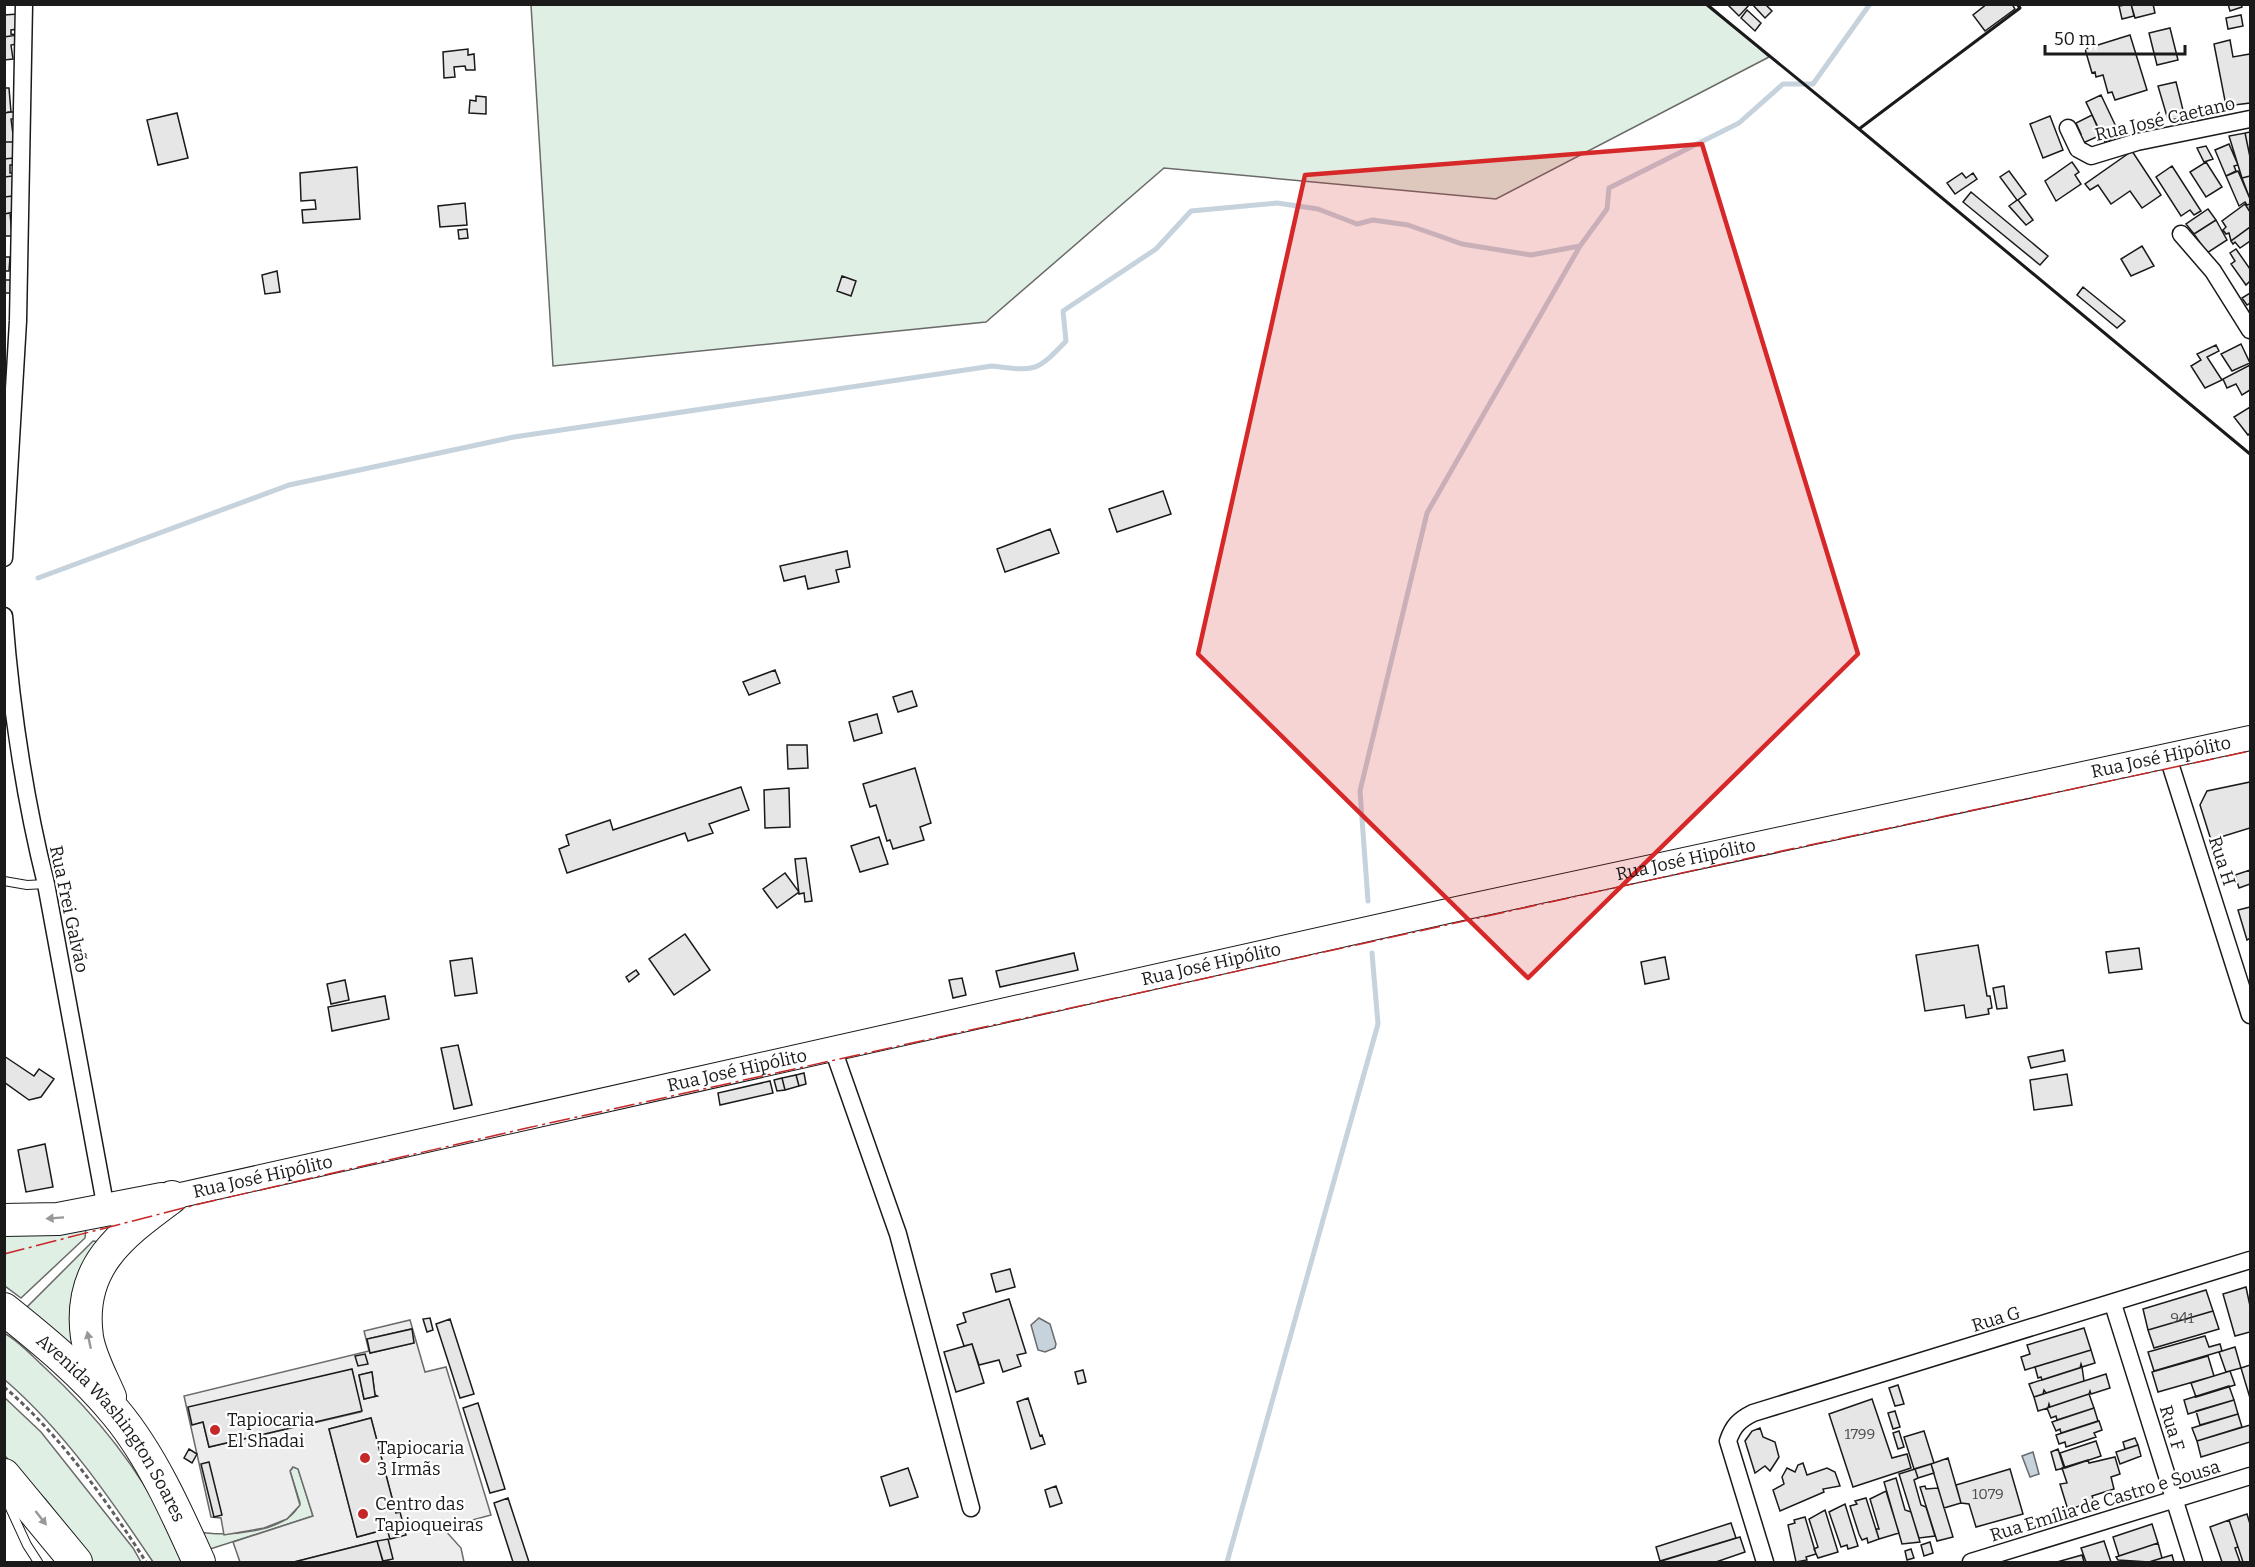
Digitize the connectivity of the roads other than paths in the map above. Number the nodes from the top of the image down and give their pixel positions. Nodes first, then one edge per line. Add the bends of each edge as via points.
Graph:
1 (24, 4) edge
2 (2250, 119) edge
3 (2068, 128) dead end
4 (2181, 234) dead end
5 (11, 321) edge
6 (2250, 330) edge
7 (4, 558) edge
8 (4, 616) edge
9 (2250, 738) edge
10 (2167, 754) junction
11 (4, 881) edge
12 (46, 884) junction
13 (2249, 1006) edge
14 (833, 1049) junction
15 (172, 1197) joint
16 (116, 1217) junction
17 (4, 1220) edge
18 (2250, 1260) edge
19 (2113, 1304) junction
20 (4, 1309) edge
21 (117, 1414) junction
22 (4, 1475) edge
23 (2250, 1476) edge
24 (4, 1497) edge
25 (2174, 1501) junction
26 (971, 1508) dead end
27 (38, 1563) edge
28 (76, 1563) edge
29 (199, 1563) edge
30 (1765, 1563) edge
31 (1971, 1563) edge
32 (2194, 1563) edge

1 - 5 street
2 - 3 street, Rua José Caetano via 2137,142 2091,156 2078,150
4 - 6 street via 2213,271
5 - 7 street
8 - 12 street, Rua Frei Galvão via 10,687 35,842
9 - 10 street, Rua José Hipólito
10 - 13 street, Rua H
10 - 14 street, Rua José Hipólito
11 - 12 lane
12 - 16 street, Rua Frei Galvão
14 - 15 street, Rua José Hipólito
14 - 26 street via 898,1234
15 - 16 highway
16 -> 17 highway
21 -> 16 highway via 87,1338 86,1317 91,1284
18 - 19 street, Rua G
19 - 25 street, Rua F
19 - 30 street, Rua G via 1753,1413 1734,1426 1728,1441
20 - 21 highway, Avenida Washington Soares via 72,1367
21 - 29 highway, Avenida Washington Soares via 154,1473
22 -> 28 highway
23 - 25 street, Rua Emília de Castro e Sousa
24 - 27 lane
25 - 31 street, Rua Emília de Castro e Sousa
25 - 32 street, Rua F

